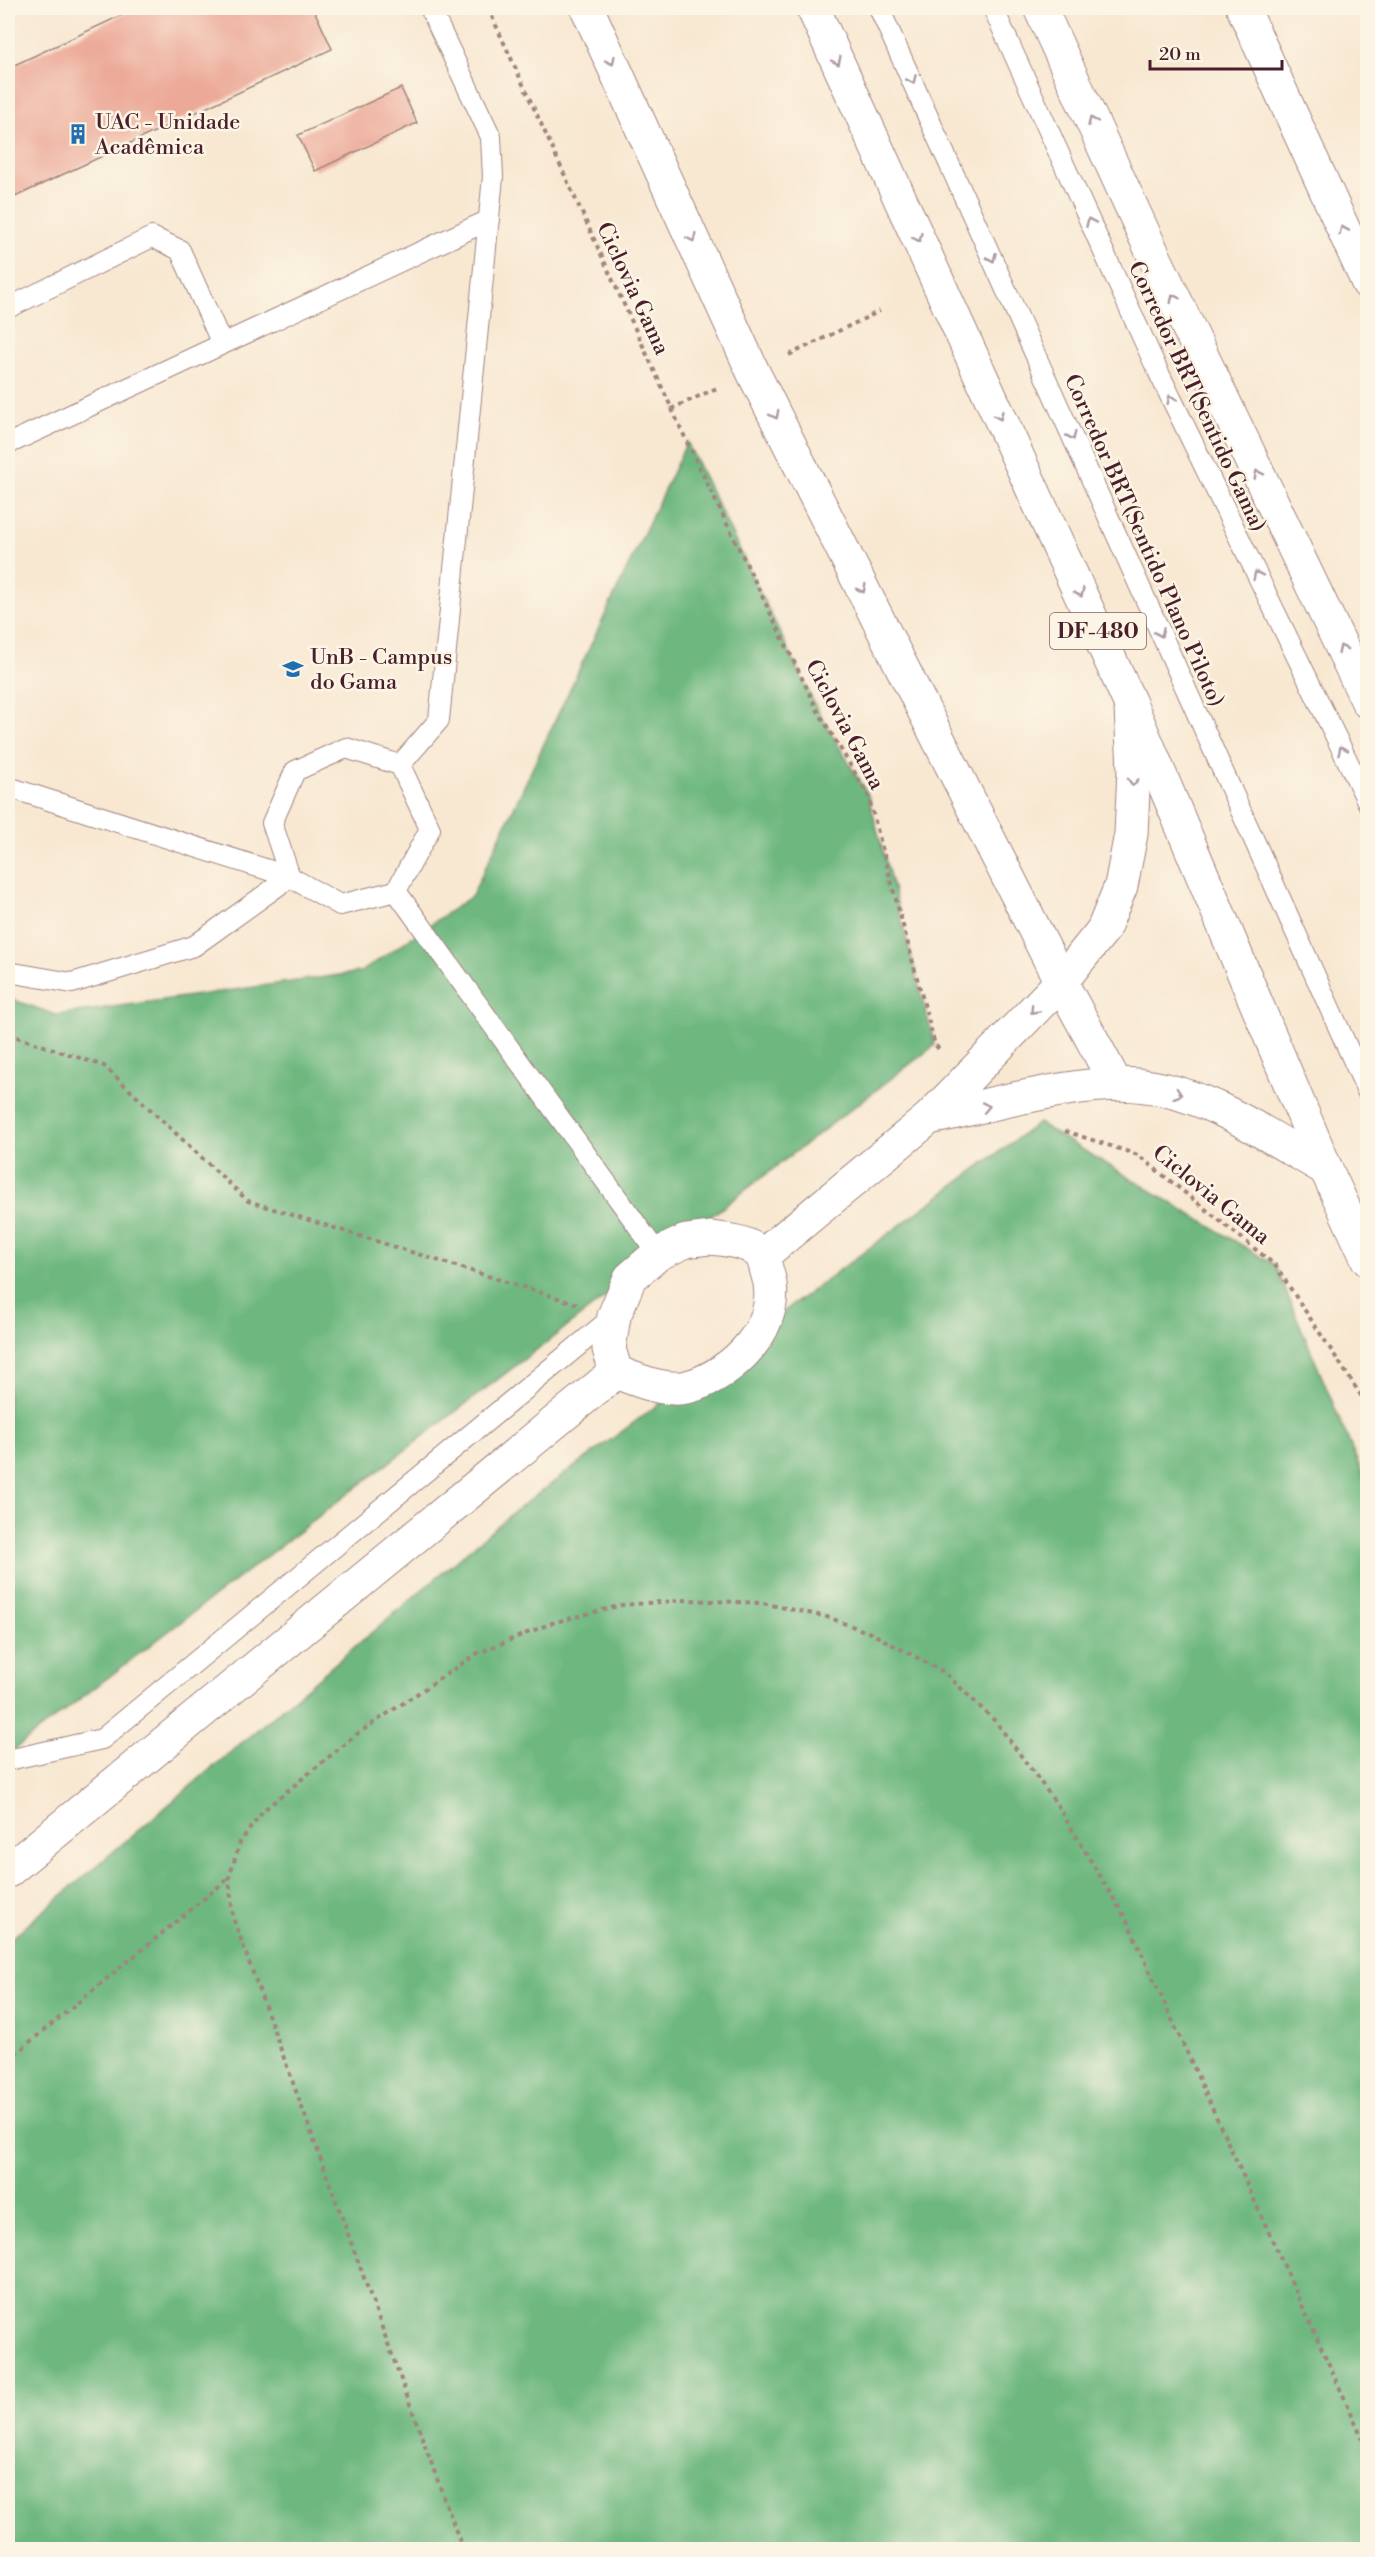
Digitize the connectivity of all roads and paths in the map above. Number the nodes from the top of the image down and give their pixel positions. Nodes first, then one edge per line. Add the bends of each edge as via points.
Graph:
1 (430, 8) edge
2 (488, 8) edge
3 (587, 8) edge
4 (813, 8) edge
5 (879, 8) edge
6 (993, 8) edge
7 (1040, 8) edge
8 (1243, 8) edge
9 (489, 220) junction
10 (1368, 283) edge
11 (8, 308) edge
12 (222, 344) junction
13 (8, 444) edge
14 (1368, 702) edge
15 (1131, 703) junction
16 (400, 765) junction
17 (8, 788) edge
18 (1368, 803) edge
19 (290, 877) junction
20 (396, 891) junction
21 (8, 972) edge
22 (1060, 982) junction
23 (8, 1034) edge
24 (972, 1076) junction
25 (1116, 1084) junction
26 (1368, 1093) edge
27 (929, 1118) junction
28 (1061, 1130) dead end
29 (1326, 1169) junction
30 (658, 1254) junction
31 (762, 1256) junction
32 (1368, 1260) edge
33 (614, 1316) junction
34 (616, 1372) junction
35 (1368, 1406) edge
36 (8, 1760) edge
37 (8, 1871) edge
38 (229, 1878) junction
39 (8, 2060) edge
40 (1368, 2450) edge
41 (463, 2550) edge

1 - 9 lane via 491,137
2 - 24 path, Ciclovia Gama via 687,442 818,711 868,795 935,1045
3 -> 22 street via 753,372
4 -> 15 street, DF-480
5 -> 26 lane, Corredor BRT(Sentido Plano Piloto)
18 -> 6 lane, Corredor BRT(Sentido Gama) via 1155,367
14 -> 7 street
10 -> 8 street
9 - 12 lane
9 - 16 lane via 439,720
11 - 12 lane via 152,237 180,250
12 - 13 lane
15 -> 22 street via 1134,770 1131,824 1121,886 1103,930
15 - 29 street, DF-480
16 - 19 lane via 346,748 295,771 272,823
16 - 20 lane via 429,829
17 - 19 lane
19 - 20 lane via 340,905
19 - 21 lane via 194,946 72,983
20 - 30 lane
22 -> 24 street
22 - 25 street
23 - 33 path via 104,1066 248,1201
24 - 27 street
27 -> 25 street via 1037,1095
25 -> 29 street via 1175,1093 1223,1111
27 - 31 street
28 - 35 path, Ciclovia Gama via 1138,1155 1275,1265
29 - 32 street, DF-480
30 - 31 street via 686,1241 710,1238 740,1242
30 - 33 street via 630,1278
31 - 34 street via 772,1287 769,1309 760,1334 720,1373 685,1387 651,1385
33 - 34 street via 609,1349
33 - 36 lane via 102,1739
34 - 37 street
38 - 39 path
38 - 40 path via 240,1842 264,1810 357,1734 478,1653 552,1623 622,1605 687,1600 762,1603 827,1617 873,1634 944,1672 996,1722 1056,1803 1127,1921
38 - 41 path via 232,1918

